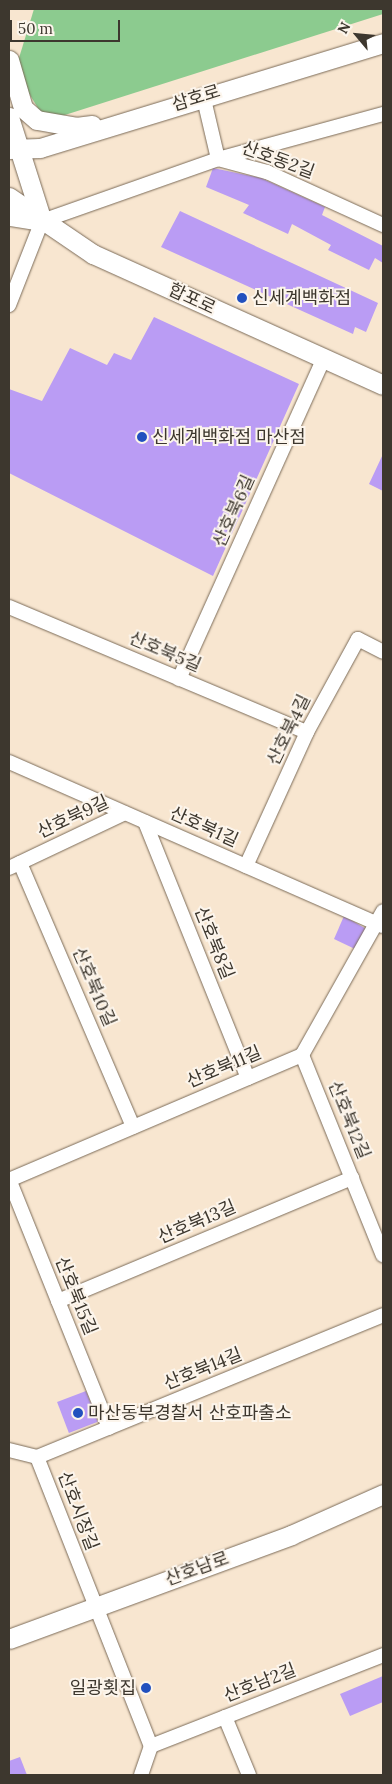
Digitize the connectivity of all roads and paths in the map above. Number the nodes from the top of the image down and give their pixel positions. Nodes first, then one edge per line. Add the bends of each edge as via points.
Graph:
1 (383, 43) edge
2 (9, 60) edge
3 (203, 95) junction
4 (383, 114) edge
5 (9, 117) edge
6 (125, 120) junction
7 (13, 149) edge
8 (218, 159) junction
9 (9, 197) edge
10 (9, 216) edge
11 (42, 221) junction
12 (383, 225) edge
13 (9, 305) edge
14 (323, 360) junction
15 (383, 385) edge
16 (9, 607) edge
17 (383, 652) edge
18 (179, 679) junction
19 (307, 732) junction
20 (9, 762) edge
21 (125, 813) junction
22 (145, 822) junction
23 (14, 865) edge
24 (246, 866) junction
25 (381, 920) edge
26 (302, 1055) junction
27 (248, 1078) junction
28 (133, 1127) junction
29 (352, 1178) junction
30 (9, 1179) edge
31 (383, 1221) edge
32 (375, 1235) junction
33 (383, 1255) edge
34 (58, 1300) junction
35 (383, 1315) edge
36 (109, 1428) junction
37 (9, 1450) edge
38 (37, 1457) junction
39 (383, 1494) edge
40 (93, 1607) junction
41 (9, 1639) edge
42 (383, 1655) edge
43 (225, 1717) junction
44 (151, 1746) junction
45 (141, 1775) edge
46 (249, 1775) edge

1 - 3 main road, 삼호로
2 - 6 main road via 23,108 37,120 76,127
3 - 6 main road, 삼호로
3 - 8 street, 산호동2길
4 - 8 street
5 - 7 main road
6 - 7 main road, 삼호로 via 40,148
7 - 11 main road
8 - 11 street
8 - 12 street, 산호동2길 via 267,172
9 - 11 main road, 합포로
10 - 11 main road
11 - 13 street
11 - 14 main road, 합포로 via 93,254
14 - 15 main road, 합포로
14 - 18 street, 산호북6길
16 - 18 street, 산호북5길
17 - 19 street, 산호북4길 via 358,639
18 - 19 street, 산호북5길
19 - 24 street, 산호북4길
20 - 21 street, 산호북1길
21 - 22 street, 산호북1길
21 - 23 street, 산호북9길
22 - 24 street, 산호북1길
22 - 27 street, 산호북8길
23 - 28 street, 산호북10길
24 - 25 street, 산호북1길
25 - 26 street
26 - 27 street, 산호북11길
26 - 29 street, 산호북12길
27 - 28 street, 산호북11길
28 - 30 street, 산호북11길
29 - 32 street, 산호북12길
29 - 34 street, 산호북13길
30 - 34 street, 산호북15길
31 - 32 street
32 - 33 street, 산호북12길
34 - 36 street, 산호북15길
35 - 36 street, 산호북14길
36 - 38 street, 산호북14길
37 - 38 street, 산호시장길
38 - 40 street, 산호시장길
39 - 40 main road, 산호남로 via 291,1535
40 - 41 main road, 산호남로
40 - 44 street
42 - 43 street, 산호남2길
43 - 44 street, 산호남2길
43 - 46 street
44 - 45 street

